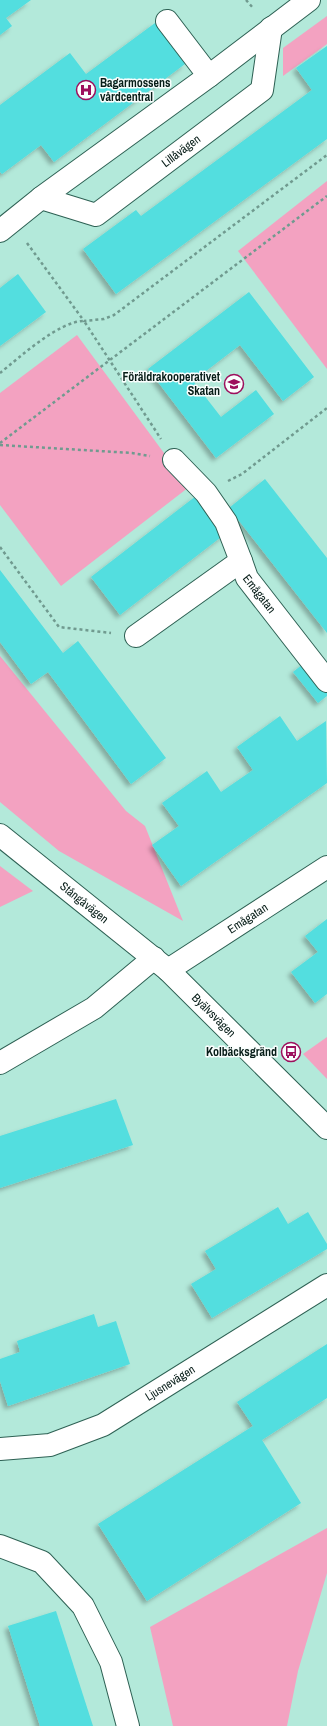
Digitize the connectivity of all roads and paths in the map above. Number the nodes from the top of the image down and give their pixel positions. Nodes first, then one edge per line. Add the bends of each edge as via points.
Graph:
1 (309, 0) edge
2 (167, 21) dead end
3 (271, 28) junction
4 (209, 76) junction
5 (327, 155) edge
6 (327, 196) edge
7 (41, 198) junction
8 (6, 227) edge
9 (84, 321) junction
10 (110, 360) junction
11 (0, 373) edge
12 (327, 408) edge
13 (0, 444) edge
14 (174, 460) junction
15 (206, 493) junction
16 (0, 547) edge
17 (241, 561) junction
18 (136, 636) joint
19 (327, 681) edge
20 (0, 835) edge
21 (327, 867) edge
22 (161, 964) junction
23 (0, 1063) edge
24 (327, 1128) edge
25 (327, 1285) edge
26 (0, 1449) edge
27 (0, 1546) edge
28 (128, 1726) edge

1 - 3 street
2 - 4 street
3 - 4 street
3 - 7 street, Lillåvägen via 262,90 96,215
4 - 7 street
5 - 9 path via 114,315
6 - 10 path
7 - 8 street
8 - 9 path
9 - 10 path
9 - 11 path via 77,321 58,330 29,349
10 - 13 path
10 - 14 path
12 - 15 path via 242,474
13 - 14 path via 132,453
14 - 15 street, Emågatan
15 - 17 street, Emågatan via 226,522
16 - 18 path via 59,627
17 - 18 street, Emågatan
17 - 19 street, Emågatan via 248,578
20 - 22 street, Stångåvägen
21 - 22 street, Emågatan
22 - 23 street via 94,1008
22 - 24 street, Byälvsvägen
25 - 26 street, Ljusnevägen via 103,1425 50,1445
27 - 28 street via 42,1562 83,1606 110,1662

